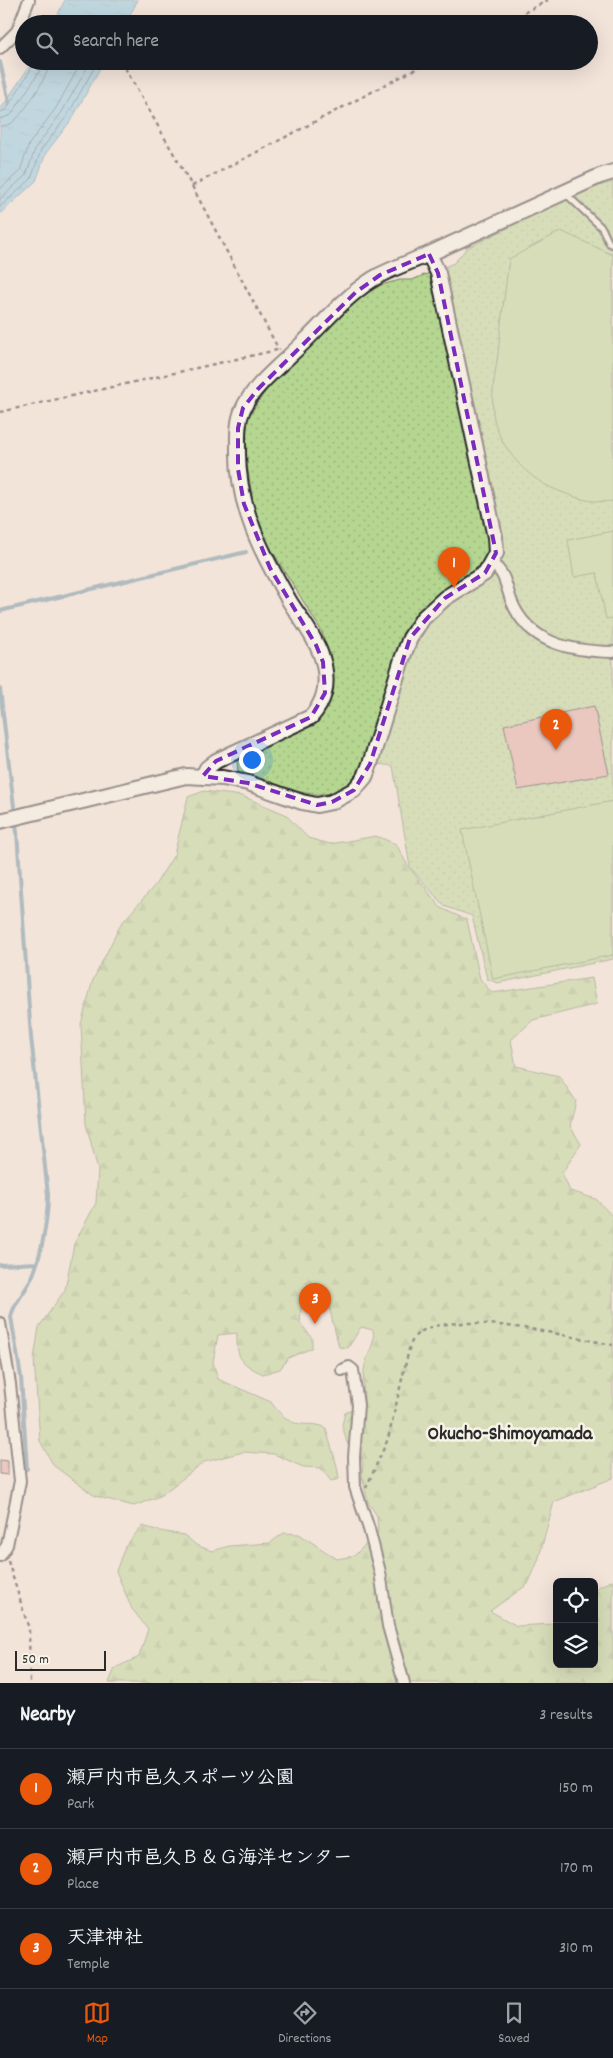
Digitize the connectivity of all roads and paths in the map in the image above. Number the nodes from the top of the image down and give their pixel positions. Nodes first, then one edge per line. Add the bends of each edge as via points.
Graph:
1 (30, 0) edge
2 (548, 0) edge
3 (24, 15) edge
4 (520, 15) edge
5 (15, 34) edge
6 (0, 48) edge
7 (126, 70) edge
8 (414, 70) edge
9 (613, 172) edge
10 (192, 186) junction
11 (564, 192) junction
12 (613, 245) edge
13 (429, 254) junction
14 (283, 354) junction
15 (0, 412) edge
16 (492, 564) junction
17 (613, 652) edge
18 (203, 776) junction
19 (0, 821) edge
20 (0, 1323) edge
21 (613, 1345) edge
22 (342, 1370) dead end
23 (360, 1503) junction
24 (2, 1555) edge
25 (30, 1683) edge
26 (404, 1683) edge

1 - 3 street
2 - 4 path
5 - 6 street
7 - 10 path
8 - 10 path
9 - 11 street
10 - 14 path
11 - 12 lane via 602,228
11 - 13 street
13 - 14 street via 380,275
13 - 16 street via 438,273 495,536 496,553
14 - 15 path
14 - 18 street via 243,408 238,428 238,469 244,504 254,533 323,662 325,693 321,705 311,717 216,761
16 - 17 street via 499,568 517,612 533,633 554,644 577,650
16 - 18 street via 444,598 423,618 410,638 365,777 345,797 317,805 248,783
18 - 19 street via 164,780
20 - 24 street via 20,1481
21 - 23 path via 482,1321 446,1325 419,1333 410,1345 388,1439
22 - 23 street via 349,1367 354,1370 358,1405 355,1487
23 - 26 street via 370,1529 388,1626
24 - 25 path via 8,1560 29,1629

